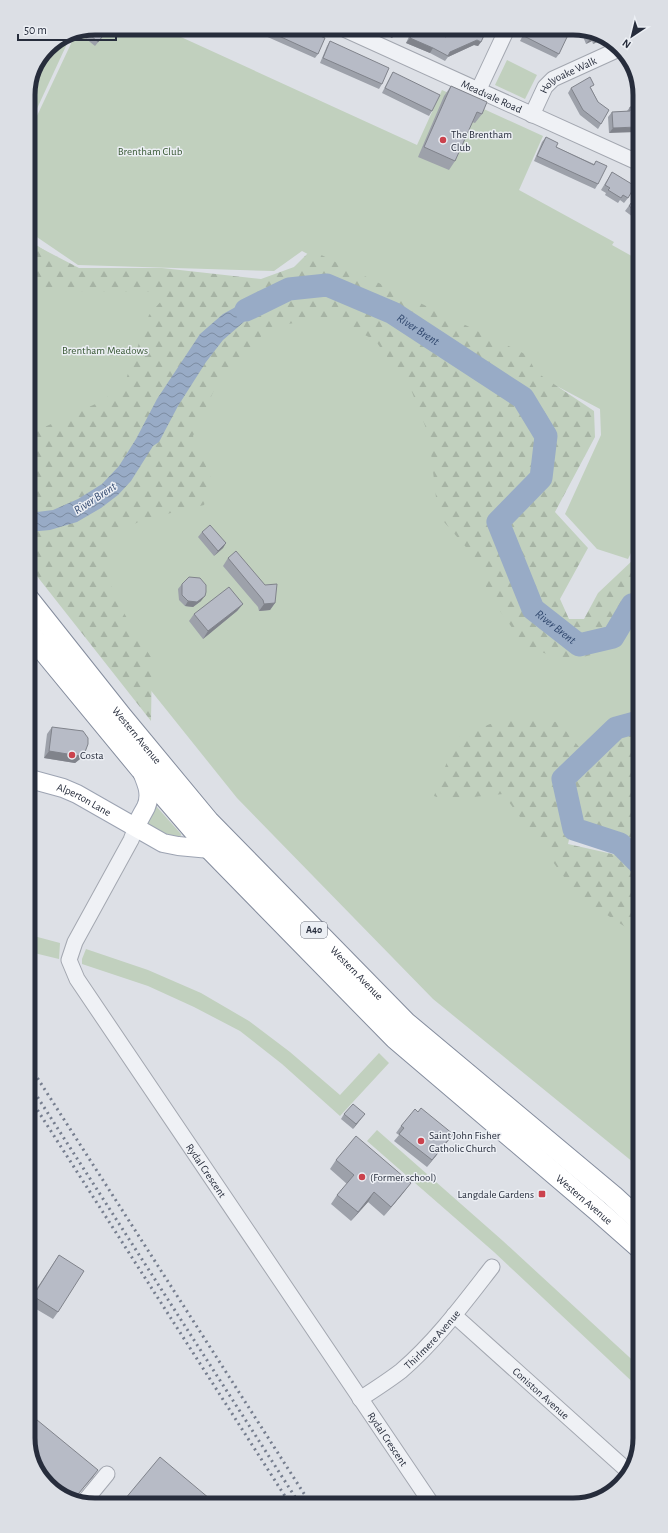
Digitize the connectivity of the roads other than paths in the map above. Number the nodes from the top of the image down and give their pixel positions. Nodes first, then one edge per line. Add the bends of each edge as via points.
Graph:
1 (357, 35) edge
2 (505, 35) edge
3 (612, 52) edge
4 (478, 91) junction
5 (532, 115) junction
6 (633, 160) edge
7 (35, 608) edge
8 (35, 639) edge
9 (141, 769) junction
10 (35, 780) edge
11 (136, 827) junction
12 (210, 849) junction
13 (633, 1214) edge
14 (633, 1242) edge
15 (492, 1267) dead end
16 (454, 1315) junction
17 (360, 1399) junction
18 (624, 1469) edge
19 (107, 1474) dead end
20 (88, 1497) edge
21 (428, 1498) edge

1 - 4 street, Meadvale Road
2 - 4 street
3 - 5 street, Holyoake Walk via 553,79 545,87
4 - 5 street, Meadvale Road
5 - 6 street, Meadvale Road
7 - 13 highway, Western Avenue / A40 via 208,821 378,995 406,1023
8 - 9 highway, Western Avenue / A40
9 - 11 main road via 148,794 147,804
9 - 12 highway, Western Avenue / A40
10 - 11 main road, Alperton Lane via 77,794
11 - 12 main road, Alperton Lane via 163,843
11 - 17 street, Rydal Crescent via 75,942 69,960 77,979
12 - 14 highway, Western Avenue / A40 via 395,1038
15 - 16 street, Thirlmere Avenue
16 - 17 street, Thirlmere Avenue via 400,1372
16 - 18 street, Coniston Avenue
17 - 21 street, Rydal Crescent
19 - 20 street

